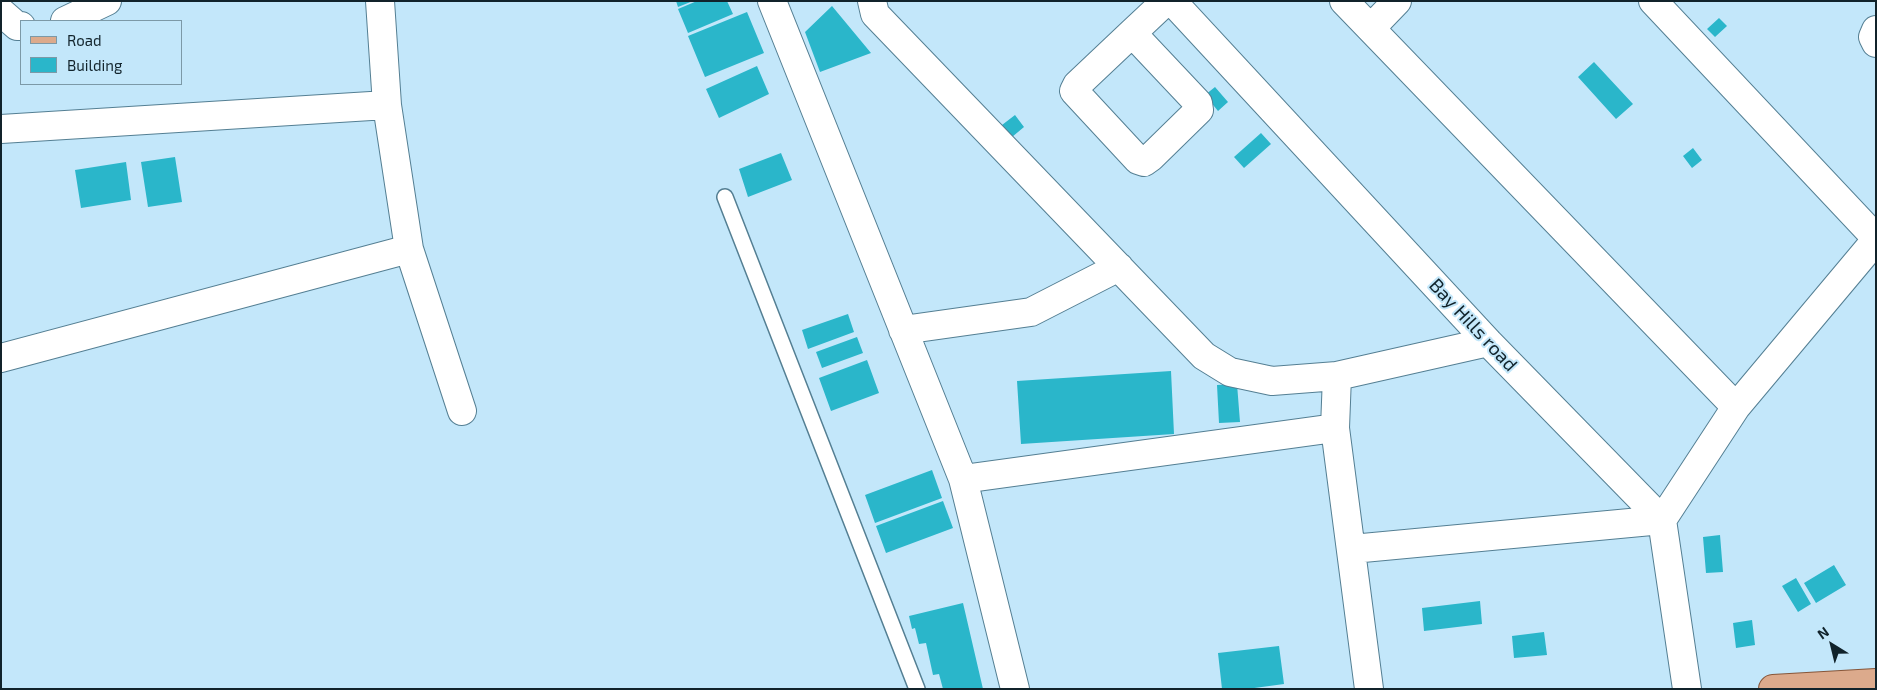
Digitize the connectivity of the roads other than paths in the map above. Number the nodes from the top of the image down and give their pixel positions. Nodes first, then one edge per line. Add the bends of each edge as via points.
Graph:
1 (108, 1) edge
2 (380, 1) edge
3 (772, 1) edge
4 (872, 1) edge
5 (1166, 1) edge
6 (1172, 1) edge
7 (1344, 1) edge
8 (1397, 1) edge
9 (1653, 1) edge
10 (1, 12) edge
11 (67, 20) edge
12 (20, 26) edge
13 (1371, 28) junction
14 (1876, 30) edge
15 (1132, 33) junction
16 (1876, 43) edge
17 (387, 105) junction
18 (1, 129) edge
19 (725, 197) dead end
20 (1876, 239) edge
21 (409, 249) junction
22 (1118, 267) junction
23 (903, 330) junction
24 (1488, 342) junction
25 (1, 358) edge
26 (1338, 376) junction
27 (1736, 407) junction
28 (462, 411) dead end
29 (1335, 428) junction
30 (963, 479) junction
31 (1662, 520) junction
32 (1352, 549) junction
33 (1876, 682) edge
34 (917, 689) edge
35 (1015, 689) edge
36 (1369, 689) edge
37 (1687, 689) edge
38 (1773, 689) edge

1 - 11 street
2 - 17 street
3 - 23 street
4 - 22 street via 875,14
5 - 15 street
6 - 24 street, Bay Hills road
7 - 13 street
8 - 13 street
9 - 20 street
10 - 12 street
13 - 27 street
14 - 16 street via 1873,37
15 - 15 street via 1074,91 1138,160 1144,162 1198,110 1198,103
17 - 18 street
17 - 21 street
19 - 34 lane
20 - 27 street
21 - 25 street
21 - 28 street
22 - 23 street via 1031,312
22 - 26 street via 1204,356 1230,372 1272,381
23 - 30 street
24 - 26 street
24 - 31 street, Bay Hills road
26 - 29 street
27 - 31 street
29 - 30 street
29 - 32 street
30 - 35 street
31 - 32 street
31 - 37 street
32 - 36 street
33 - 38 main road

